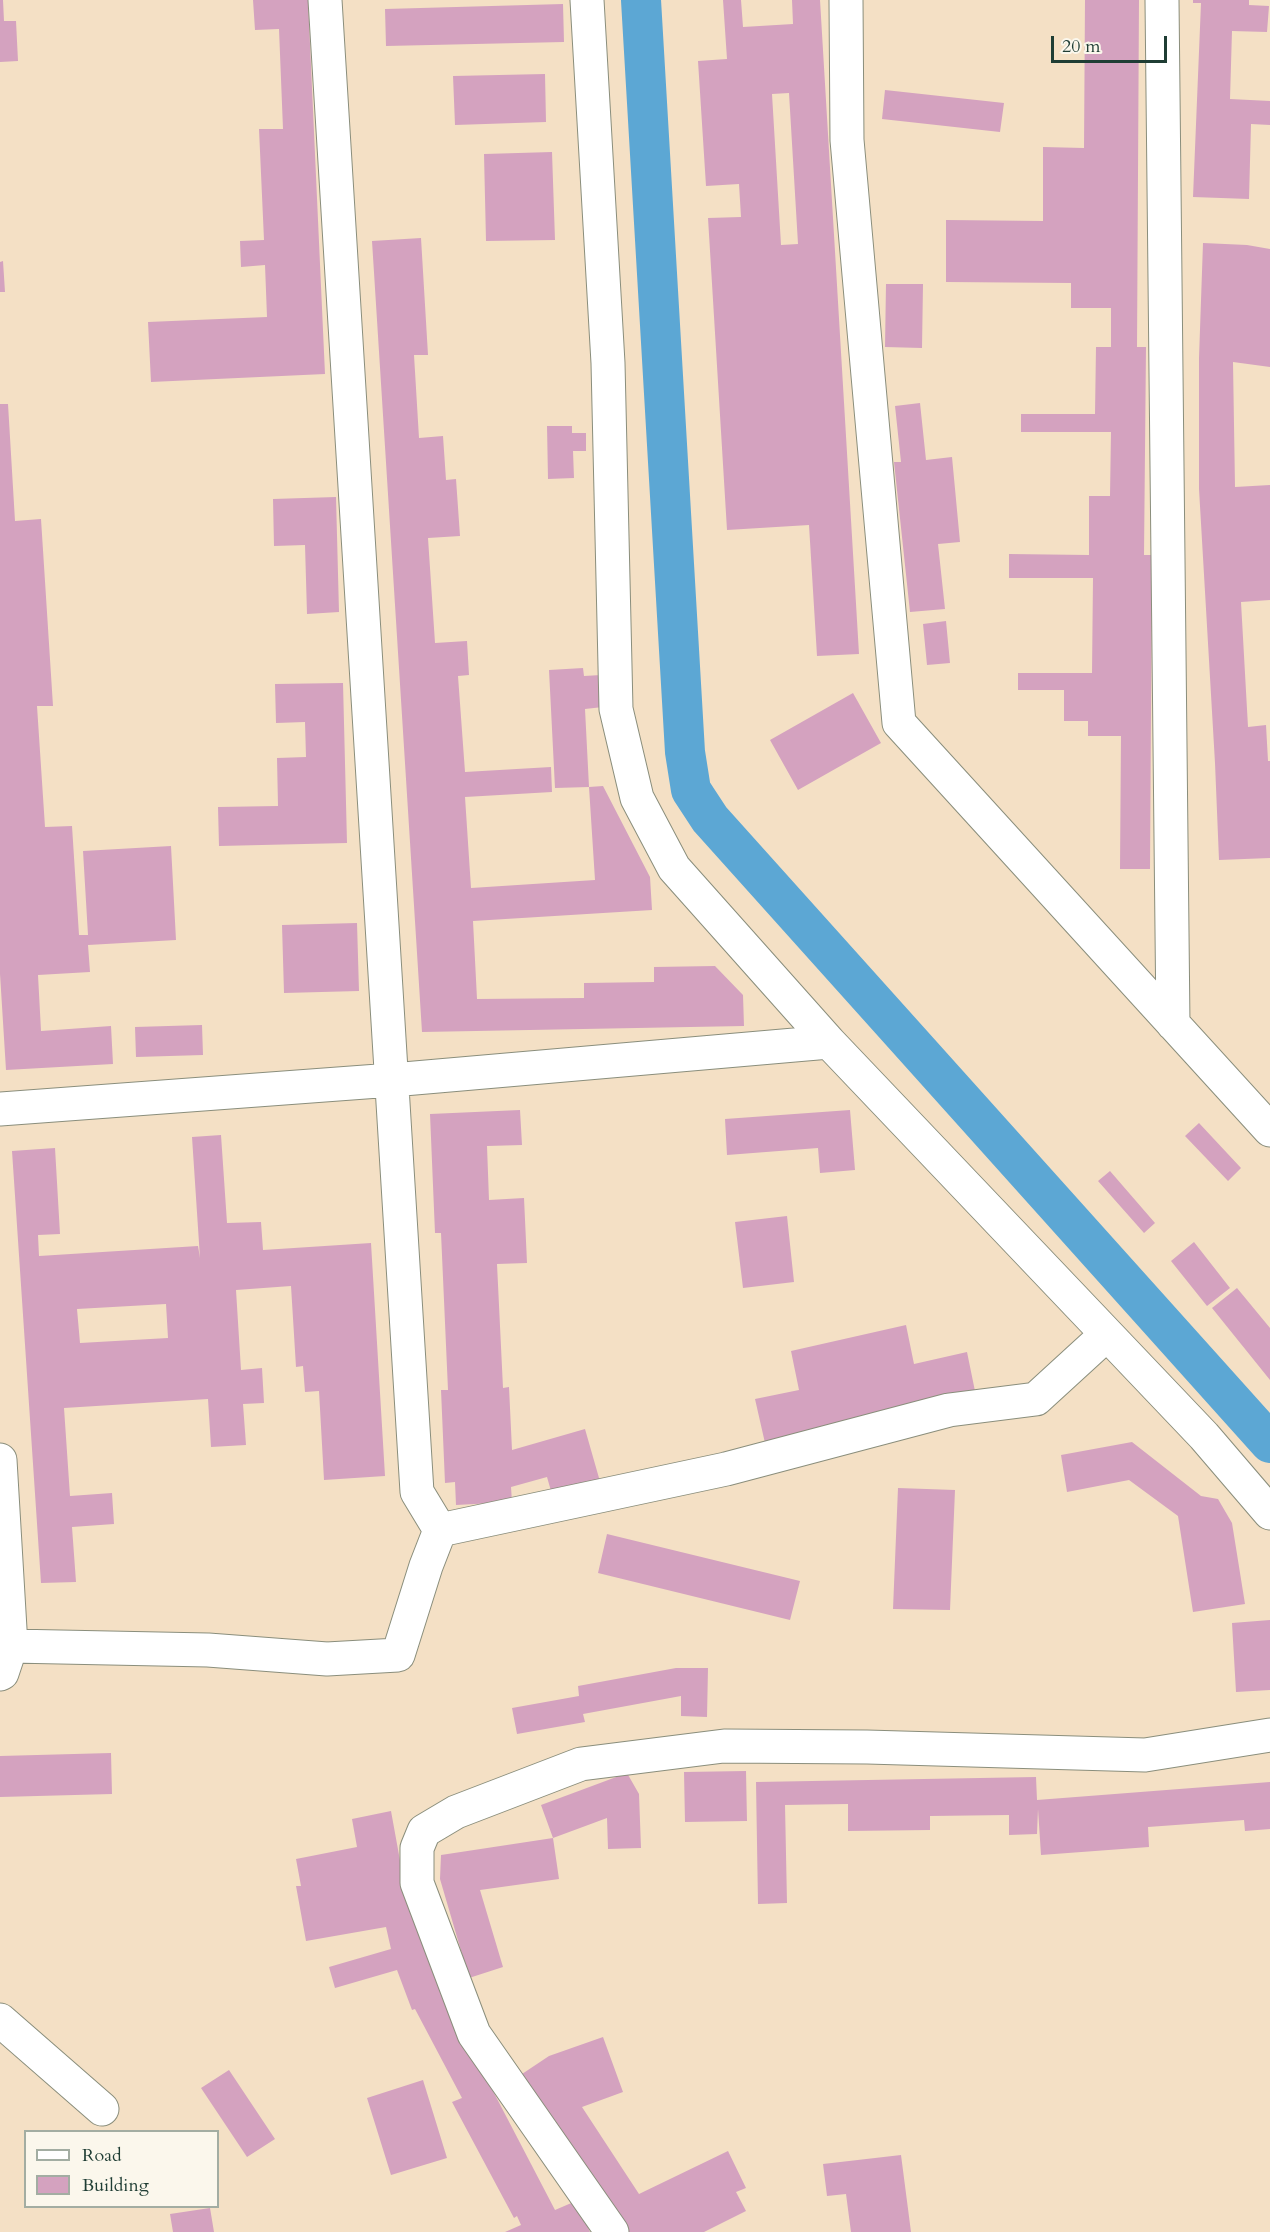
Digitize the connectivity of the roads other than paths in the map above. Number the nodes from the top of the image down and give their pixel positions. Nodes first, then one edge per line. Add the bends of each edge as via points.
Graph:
1 (325, 0) edge
2 (587, 0) edge
3 (846, 0) edge
4 (1162, 0) edge
5 (1173, 1024) junction
6 (829, 1042) junction
7 (392, 1080) junction
8 (0, 1109) edge
9 (1270, 1130) edge
10 (1107, 1334) junction
11 (0, 1460) edge
12 (1270, 1513) edge
13 (440, 1530) junction
14 (5, 1660) edge
15 (1270, 1735) edge
16 (0, 2020) edge
17 (102, 2109) dead end
18 (612, 2232) edge

1 - 7 street
2 - 6 street via 608,363 616,709 637,798 674,868
3 - 5 street via 847,140 899,723
4 - 5 street
5 - 9 street
6 - 7 street
6 - 10 street
7 - 8 street
7 - 13 street via 417,1492
10 - 12 street via 1204,1436
10 - 13 street via 1036,1399 949,1410 726,1469
11 - 14 street
13 - 14 street via 398,1655 327,1659 208,1650
15 - 18 street via 1145,1755 724,1746 581,1764 456,1812 424,1831 417,1848 417,1882 474,2034
16 - 17 street

